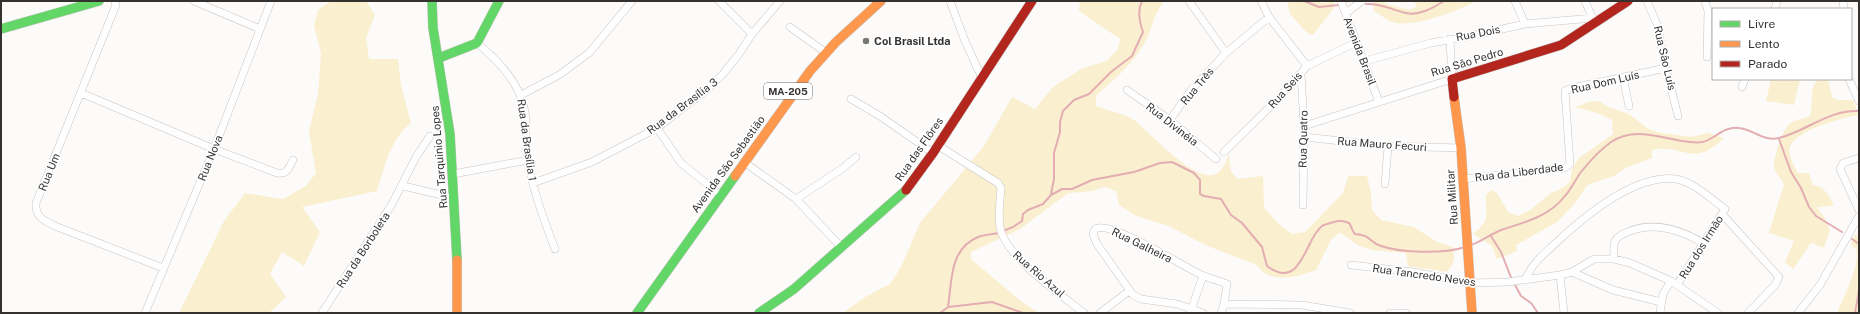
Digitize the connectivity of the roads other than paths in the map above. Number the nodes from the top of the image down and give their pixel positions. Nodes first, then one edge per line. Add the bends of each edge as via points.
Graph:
1 (99, 1) edge
2 (115, 1) edge
3 (194, 1) edge
4 (271, 1) edge
5 (432, 1) edge
6 (499, 1) edge
7 (632, 1) edge
8 (719, 1) edge
9 (780, 1) edge
10 (871, 1) edge
11 (880, 1) edge
12 (950, 1) edge
13 (1032, 1) edge
14 (1189, 1) edge
15 (1261, 1) edge
16 (1341, 1) edge
17 (1362, 1) edge
18 (1515, 1) edge
19 (1585, 1) edge
20 (1628, 1) edge
21 (1647, 1) edge
22 (1708, 2) edge
23 (1346, 13) junction
24 (1269, 17) junction
25 (1594, 20) junction
26 (1525, 24) junction
27 (790, 26) dead end
28 (1, 29) edge
29 (260, 29) junction
30 (752, 34) junction
31 (1450, 39) junction
32 (1357, 42) junction
33 (477, 43) junction
34 (821, 49) junction
35 (1226, 53) junction
36 (1707, 57) dead end
37 (439, 58) junction
38 (1365, 61) junction
39 (1307, 66) junction
40 (1666, 68) junction
41 (1301, 74) junction
42 (982, 78) junction
43 (1623, 78) junction
44 (1452, 79) junction
45 (1745, 80) edge
46 (1849, 80) edge
47 (1742, 87) dead end
48 (1127, 90) dead end
49 (81, 93) junction
50 (521, 95) junction
51 (851, 99) dead end
52 (1859, 101) edge
53 (1379, 102) junction
54 (1629, 106) dead end
55 (1678, 116) dead end
56 (1170, 120) junction
57 (1304, 126) junction
58 (656, 128) junction
59 (430, 136) dead end
60 (1304, 137) junction
61 (1388, 146) junction
62 (1461, 148) junction
63 (214, 149) junction
64 (935, 149) junction
65 (1224, 152) dead end
66 (856, 157) dead end
67 (1859, 158) edge
68 (1216, 159) dead end
69 (293, 160) dead end
70 (528, 160) junction
71 (1570, 161) joint
72 (744, 162) junction
73 (453, 174) junction
74 (1463, 178) junction
75 (533, 183) junction
76 (1385, 184) dead end
77 (403, 186) junction
78 (717, 192) junction
79 (455, 198) junction
80 (796, 199) junction
81 (1303, 205) dead end
82 (1859, 210) edge
83 (1724, 212) junction
84 (1859, 216) edge
85 (1703, 243) junction
86 (842, 248) junction
87 (555, 249) dead end
88 (1614, 259) junction
89 (1351, 265) dead end
90 (164, 268) junction
91 (1572, 272) junction
92 (1560, 275) junction
93 (1203, 276) junction
94 (1521, 280) junction
95 (1671, 281) junction
96 (1470, 283) junction
97 (1677, 285) junction
98 (1129, 291) junction
99 (1661, 302) junction
100 (1224, 304) junction
101 (1191, 311) edge
102 (145, 313) edge
103 (322, 313) edge
104 (457, 313) edge
105 (630, 313) edge
106 (637, 313) edge
107 (759, 313) edge
108 (1084, 313) edge
109 (1100, 313) edge
110 (1203, 313) edge
111 (1221, 313) edge
112 (1350, 313) edge
113 (1390, 313) edge
114 (1405, 313) edge
115 (1472, 313) edge
116 (1564, 313) edge
117 (1660, 313) edge
118 (1718, 313) edge
119 (1748, 313) edge
120 (1798, 313) edge

1 - 28 main road
2 - 49 street, Rua Um via 116,5
3 - 29 street
4 - 29 street, Rua Nova
5 - 37 main road, Rua Tarquinio Lopes
6 - 33 main road
7 - 50 street via 589,52 559,75
8 - 30 street
9 - 30 street, Rua da Brasília 3
10 - 34 main road, Avenida São Sebastião / MA-205
11 - 72 main road, Avenida São Sebastião / MA-205 via 824,55
12 - 42 street
13 - 42 main road, Rua das Flôres
14 - 35 street
15 - 24 street
16 - 23 street, Avenida Brasil
17 - 23 street
18 - 26 street
19 - 25 street
20 - 25 main road, Rua São Pedro
21 - 40 street, Rua São Luís via 1657,24
22 - 36 street
23 - 32 street, Avenida Brasil
24 - 35 street, Rua Três
24 - 39 street
25 - 26 street, Rua Dois
25 - 44 main road, Rua São Pedro via 1577,36 1561,45
26 - 31 street, Rua Dois
27 - 34 street
29 - 63 street, Rua Nova
30 - 58 street, Rua da Brasília 3 via 739,54 709,88
31 - 38 street, Rua Dois
31 - 44 street
32 - 38 street, Avenida Brasil
32 - 39 street, Rua Seis
33 - 37 main road
33 - 50 street, Rua da Brasília 1 via 507,72
34 - 78 main road, Avenida São Sebastião / MA-205 via 766,120
35 - 56 street, Rua Três via 1191,90
37 - 73 main road, Rua Tarquinio Lopes
38 - 53 street, Avenida Brasil
39 - 41 street, Rua Seis
40 - 43 street, Rua Dom Luís
40 - 55 street, Rua São Luís
41 - 57 street, Rua Quatro
41 - 65 street, Rua Seis
42 - 64 main road, Rua das Flôres
43 - 54 street
43 - 71 street, Rua Dom Luís via 1565,91
44 - 53 street, Rua São Pedro
44 - 62 main road, Rua Militar
45 - 47 street
46 - 52 street
48 - 56 street, Rua Divinéia
49 - 63 street
49 - 90 street, Rua Um via 36,203 35,212 39,218 55,226
50 - 70 street, Rua da Brasília 1 via 525,112
51 - 64 street
53 - 57 street, Rua São Pedro
56 - 68 street, Rua Divinéia
57 - 60 street, Rua Quatro
58 - 75 street, Rua da Brasília 3 via 592,162
58 - 78 street via 681,163
59 - 77 street, Rua da Borboleta via 416,157
60 - 61 street, Rua Mauro Fecuri
60 - 81 street, Rua Quatro
61 - 62 street, Rua Mauro Fecuri
61 - 76 street
62 - 74 main road, Rua Militar
63 - 69 street via 280,174 287,172
63 - 90 street, Rua Nova
64 - 86 main road, Rua das Flôres via 907,188
64 - 108 street, Rua Rio Azul via 998,183 1001,188 1001,232 1005,244
66 - 80 street
67 - 82 street via 1843,163 1840,169
70 - 73 street
70 - 75 street, Rua da Brasília 1
71 - 74 street, Rua da Liberdade via 1565,168
72 - 80 street
72 - 106 main road, Avenida São Sebastião / MA-205
73 - 79 main road, Rua Tarquinio Lopes
74 - 96 main road, Rua Militar
75 - 87 street, Rua da Brasília 1
77 - 79 street
77 - 103 street, Rua da Borboleta
78 - 105 main road, Avenida São Sebastião / MA-205
79 - 104 main road, Rua Tarquinio Lopes
80 - 86 street
83 - 85 street, Rua dos Irmão
83 - 94 street via 1685,182 1666,179 1644,184 1623,192 1594,210 1534,263
83 - 119 street via 1778,275 1779,280
84 - 120 street via 1820,285
85 - 88 street via 1676,229 1635,229 1614,243
85 - 97 street, Rua dos Irmão
86 - 107 main road, Rua das Flôres via 794,289
88 - 91 street, Rua Tancredo Neves via 1594,259
88 - 95 street, Rua Tancredo Neves
89 - 96 street, Rua Tancredo Neves via 1414,272
90 - 102 street, Rua Nova
91 - 92 street, Rua Tancredo Neves
91 - 99 street via 1613,290
92 - 94 street, Rua Tancredo Neves
92 - 116 street
93 - 98 street, Rua Galheira via 1158,251 1112,230 1097,228 1094,234 1097,244
93 - 100 street, Rua Galheira via 1227,284
93 - 101 street
94 - 96 street, Rua Tancredo Neves
95 - 97 street, Rua Tancredo Neves
95 - 99 street
96 - 115 main road, Rua Militar
97 - 118 street, Rua Tancredo Neves
98 - 101 street via 1141,299
98 - 109 street
99 - 117 street
100 - 111 street, Rua Galheira
100 - 112 street via 1302,305
101 - 110 street
113 - 114 street

